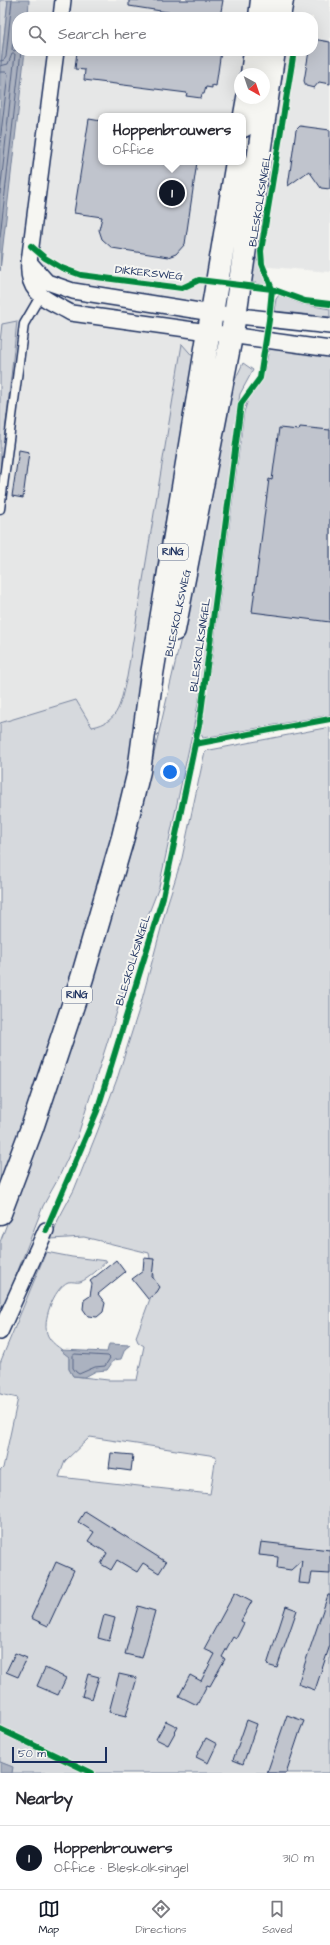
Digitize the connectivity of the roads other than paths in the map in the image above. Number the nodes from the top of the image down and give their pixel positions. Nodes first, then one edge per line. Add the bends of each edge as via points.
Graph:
1 (63, 0) edge
2 (262, 0) edge
3 (282, 0) edge
4 (62, 12) edge
5 (261, 12) edge
6 (280, 12) edge
7 (55, 56) edge
8 (254, 56) edge
9 (273, 56) edge
10 (253, 68) edge
11 (237, 165) edge
12 (44, 289) junction
13 (211, 323) junction
14 (234, 326) junction
15 (330, 326) edge
16 (330, 349) edge
17 (0, 509) edge
18 (139, 771) junction
19 (0, 1213) edge
20 (46, 1230) dead end
21 (0, 1332) edge

1 - 4 street
2 - 5 main road
3 - 6 main road
7 - 12 street via 28,276 30,281
8 - 10 main road
9 - 14 main road, BLESKOLKSINGEL / RING
11 - 13 main road, RING
12 - 13 street via 73,291
12 - 13 street via 71,312
12 - 17 lane via 24,324
13 - 14 street
13 - 18 main road, RING via 152,674
14 - 15 street
14 - 16 street
14 - 18 main road, BLESKOLKSWEG / RING via 186,578
18 - 19 main road, RING via 123,837 82,978 32,1128
20 - 21 street

